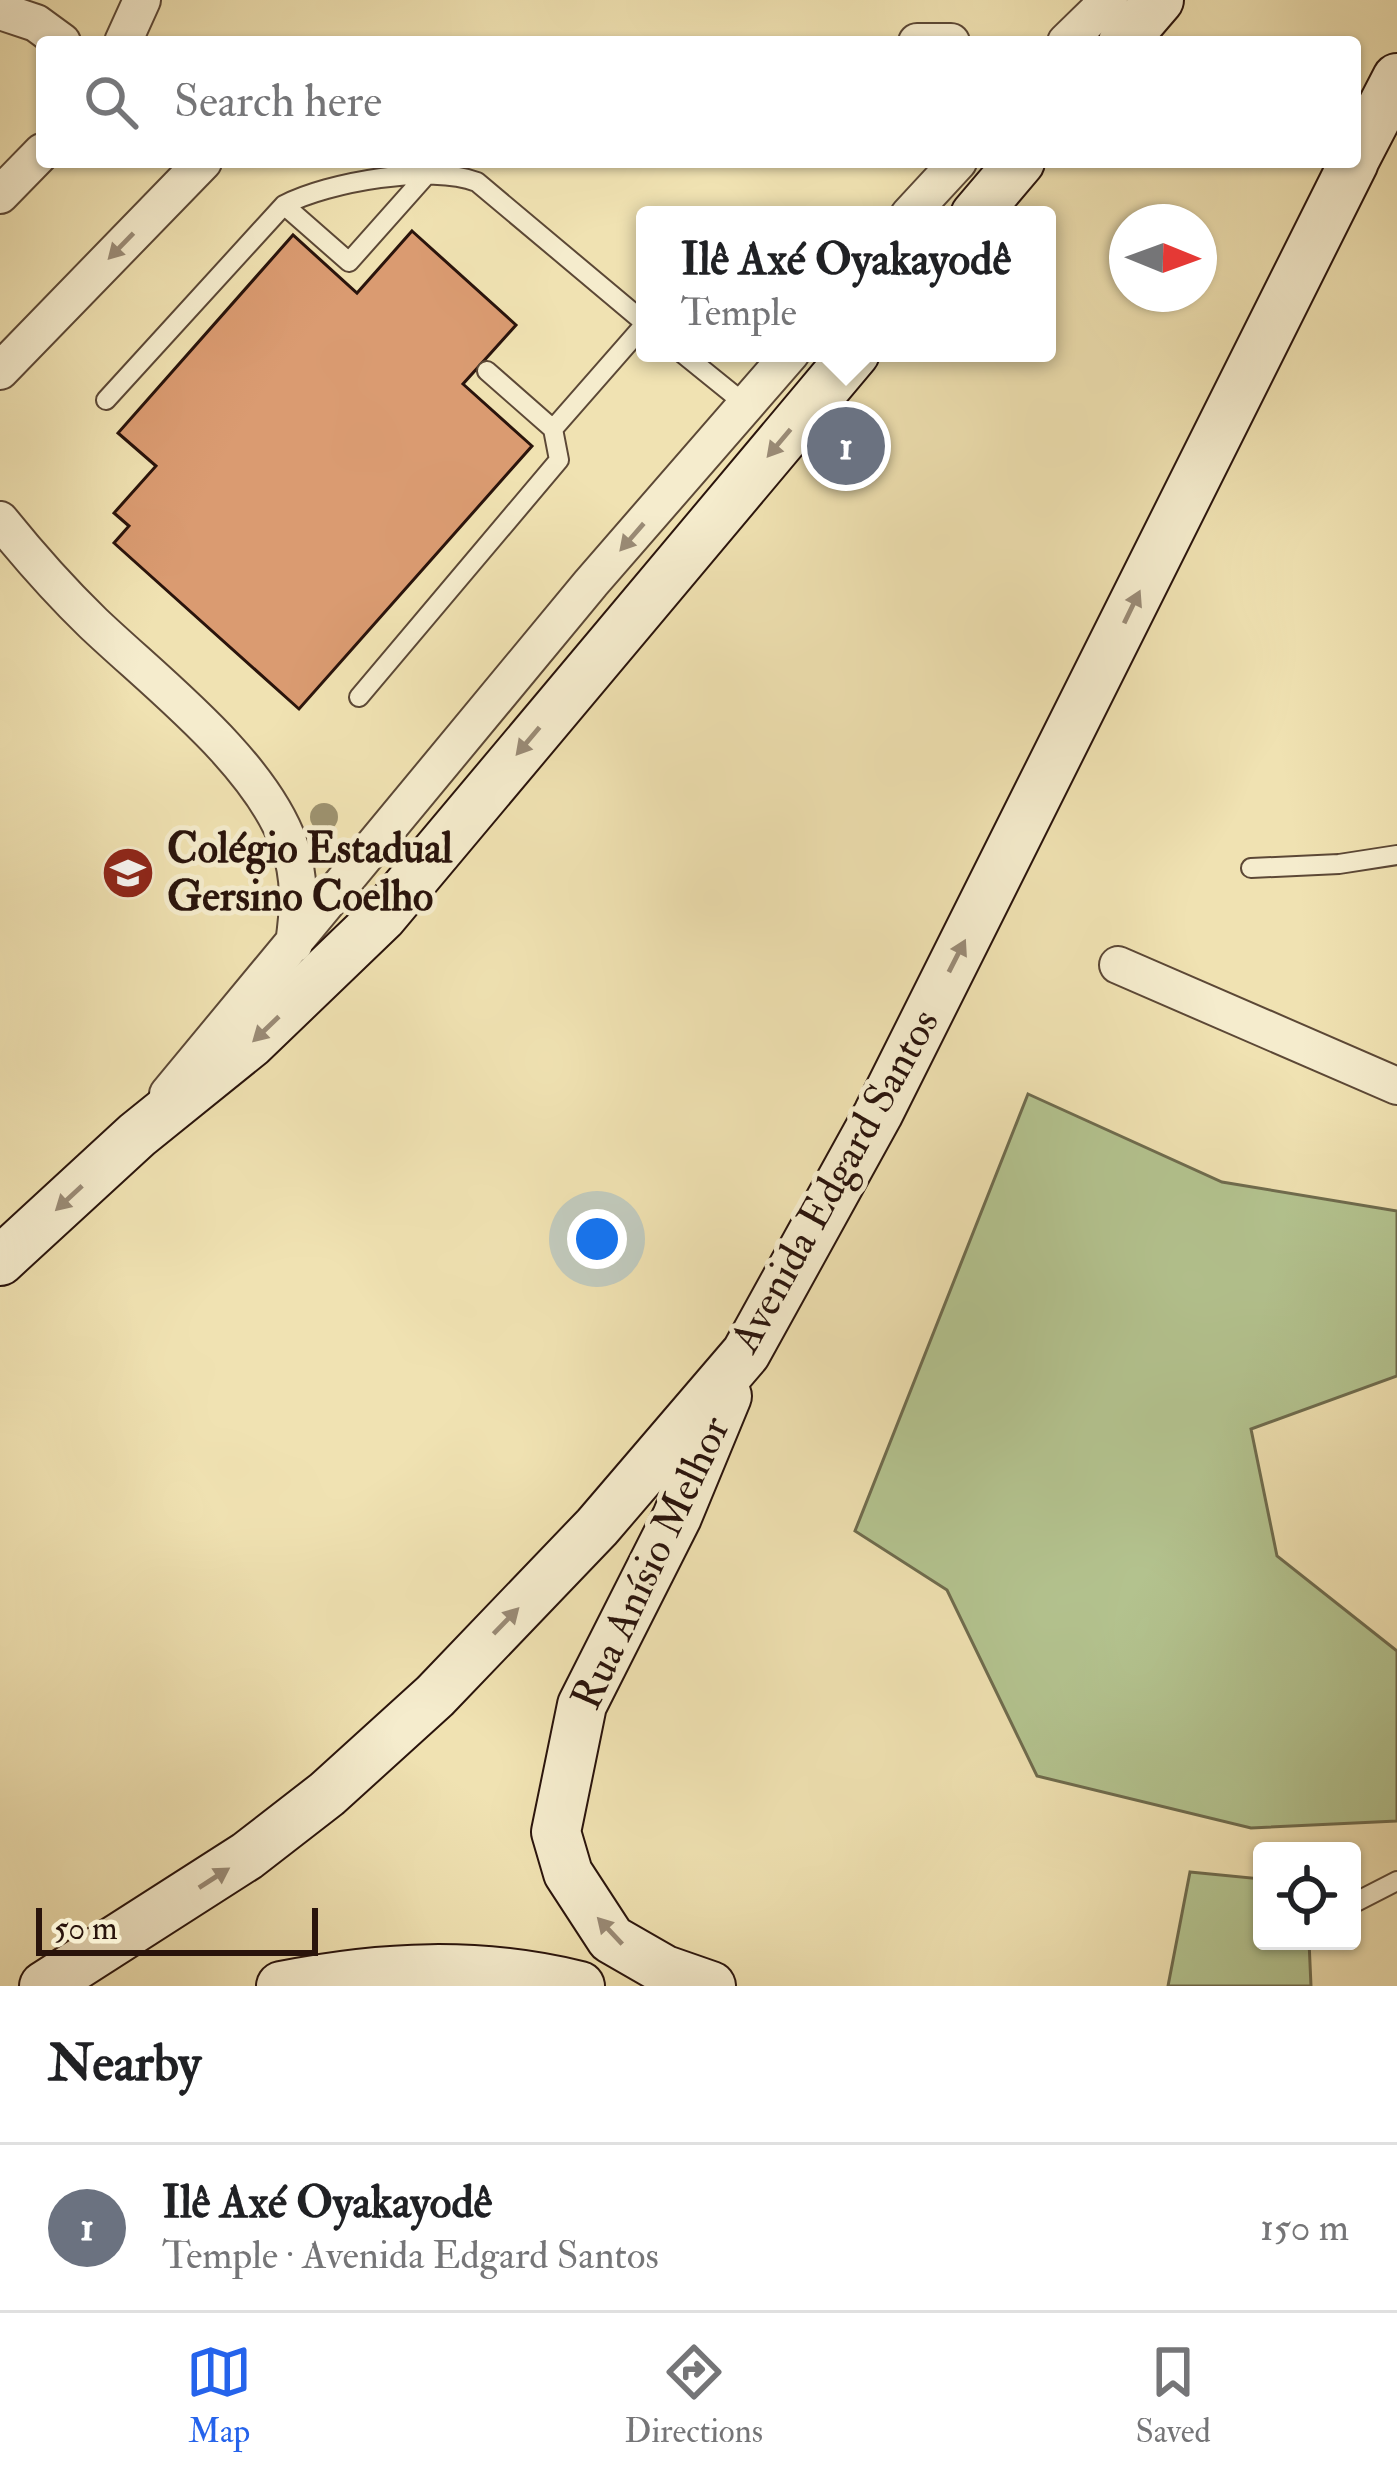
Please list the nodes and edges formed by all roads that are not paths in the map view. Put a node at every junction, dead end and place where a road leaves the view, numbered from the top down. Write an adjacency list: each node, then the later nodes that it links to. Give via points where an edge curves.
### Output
1 (142, 0): 6 (street)
2 (1109, 0): 7 (street)
3 (1159, 0): 8 (main road)
4 (0, 11): 5 (street)
5 (54, 36)
6 (126, 36)
7 (1072, 36)
8 (1128, 36)
9 (1397, 78): 10 (main road, Avenida Edgard Santos)
10 (1361, 147)
11 (36, 158): 17 (street)
12 (197, 168): 26 (street, one-way to 26)
13 (952, 168): 19 (street)
14 (1015, 168): 20 (main road)
15 (1350, 168): 40 (main road, Avenida Edgard Santos, one-way to 15, via 888,1093)
16 (429, 172): 18 (lane); 18 (lane, via 350,262); 21 (lane, via 477,182)
17 (0, 195)
18 (284, 205): 28 (lane)
19 (917, 206)
20 (983, 206)
21 (636, 315)
22 (636, 333): 30 (lane)
23 (693, 362): 29 (lane)
24 (783, 362): 29 (street)
25 (847, 362): 38 (main road, one-way to 38, via 382,916 251,1043)
26 (0, 371)
27 (487, 371): 30 (lane)
28 (106, 400)
29 (745, 404): 35 (street, one-way to 35)
30 (553, 429): 32 (lane, via 559,460)
31 (0, 520): 35 (street, via 255,787 287,838 297,872)
32 (359, 697)
33 (1397, 855): 34 (lane)
34 (1251, 868)
35 (294, 944): 38 (street)
36 (1118, 965): 37 (street)
37 (1397, 1086)
38 (137, 1135): 39 (main road, one-way to 39)
39 (0, 1262)
40 (746, 1353): 43 (main road, Avenida Edgard Santos, one-way to 40, via 248,1856 343,1780 597,1527); 46 (main road, Rua Anísio Melhor, one-way to 40, via 611,1939 568,1873 556,1832 582,1705 677,1516)
41 (1397, 1881): 42 (lane)
42 (1361, 1899)
43 (44, 1986)
44 (281, 1986): 45 (main road, via 455,1967)
45 (580, 1986)
46 (711, 1986)

